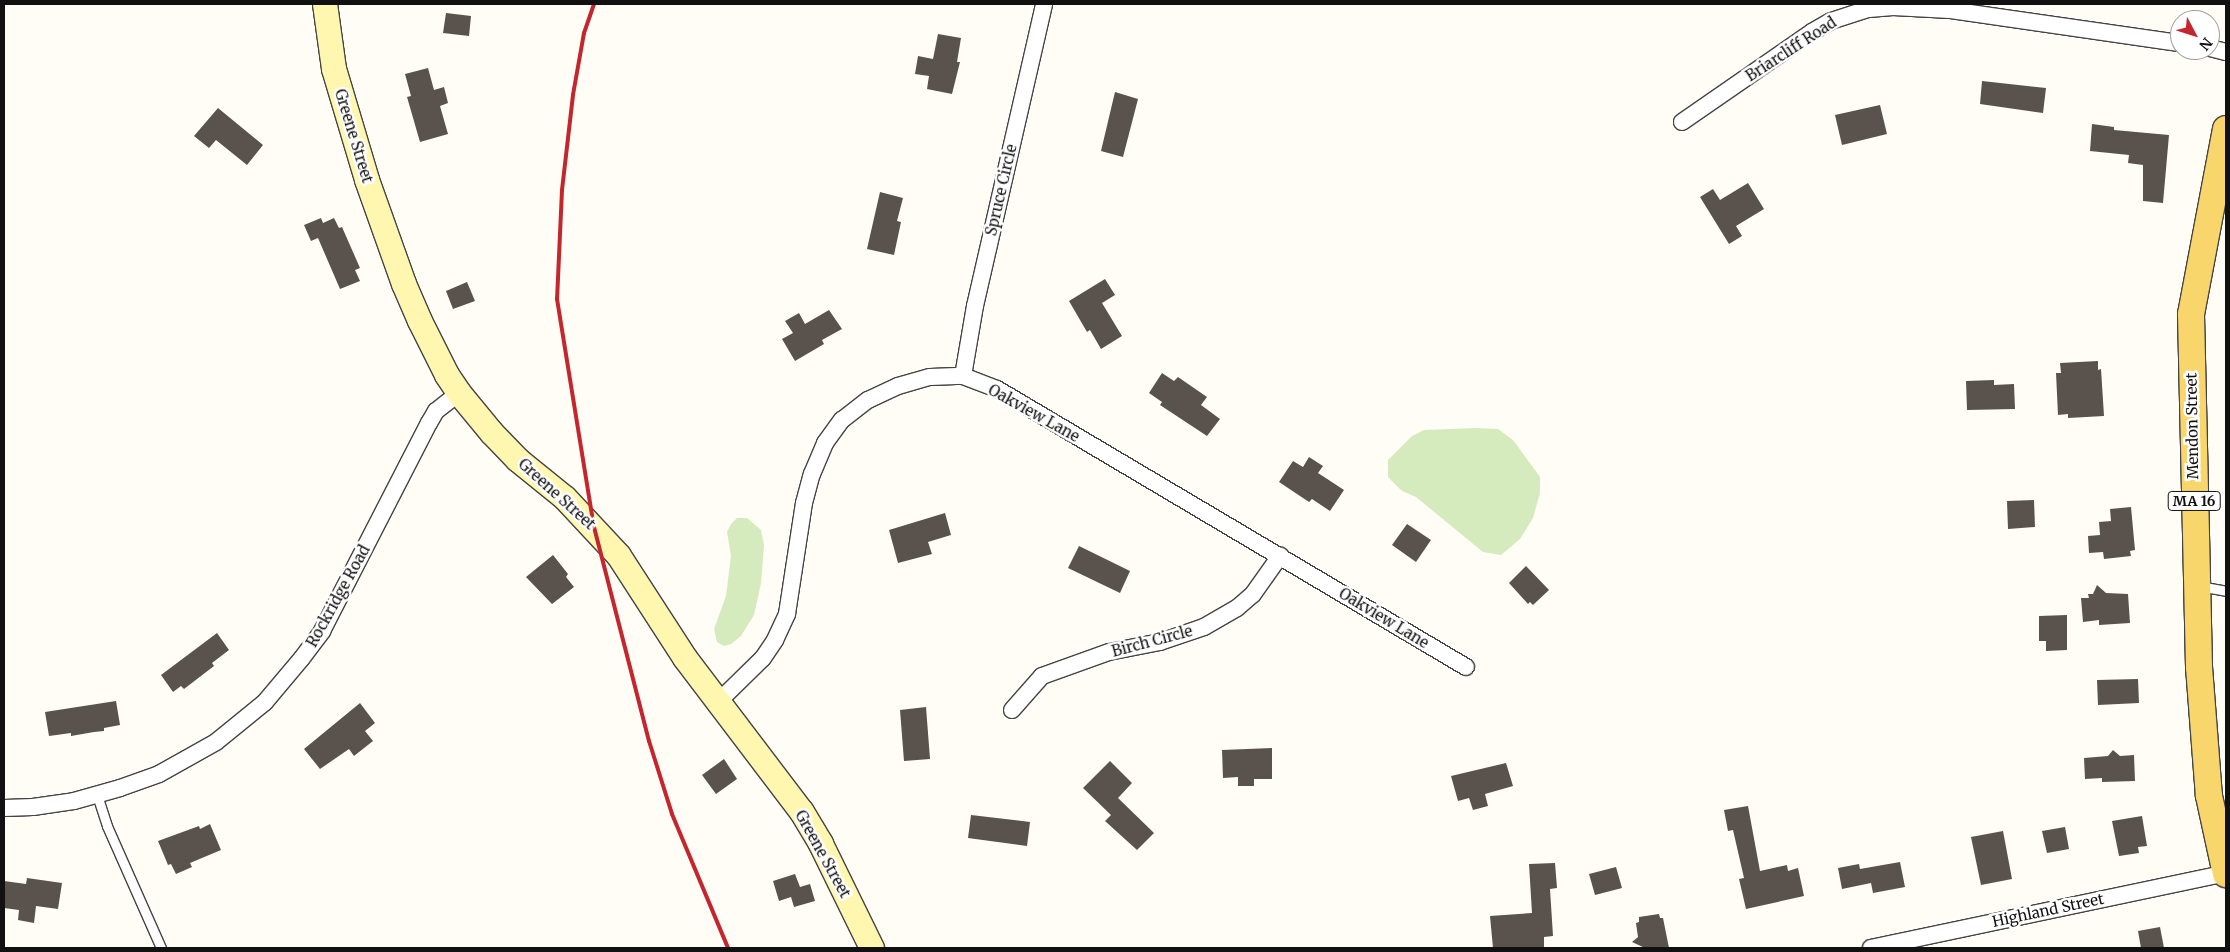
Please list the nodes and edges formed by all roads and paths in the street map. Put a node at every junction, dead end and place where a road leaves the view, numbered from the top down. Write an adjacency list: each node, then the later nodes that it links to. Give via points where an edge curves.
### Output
1 (325, 4): 7 (street, Greene Street, via 334,69 368,180 420,321)
2 (1044, 4): 6 (street, Spruce Circle, via 975,306)
3 (2170, 42): 4 (street, Briarcliff Road, via 1950,10 1893,6 1869,9 1830,21)
4 (1682, 122)
5 (2226, 129): 9 (main road, Mendon Street / MA 16, via 2191,314)
6 (963, 376): 8 (street, Oakview Lane, via 997,389); 12 (street, Oakview Lane, via 930,377 898,386 868,400 842,420 825,443 804,503 787,614 763,658)
7 (458, 393): 12 (street, Greene Street, via 518,460 565,498 609,543); 14 (street, Rockridge Road, via 428,422 322,631 265,702 223,737 187,760 159,774)
8 (1280, 556): 11 (street, Oakview Lane); 13 (street, Birch Circle, via 1252,594 1237,608 1204,627 1160,642 1108,652 1042,676)
9 (2197, 585): 10 (lane); 16 (main road, Mendon Street / MA 16, via 2204,752)
10 (2226, 590)
11 (1466, 667)
12 (717, 703): 18 (street, Greene Street, via 802,812)
13 (1012, 710)
14 (97, 794): 15 (street, Rockridge Road, via 33,808); 17 (lane, via 107,826)
15 (4, 808)
16 (2226, 873): 19 (street, Highland Street)
17 (160, 948)
18 (872, 948)
19 (1871, 948)

